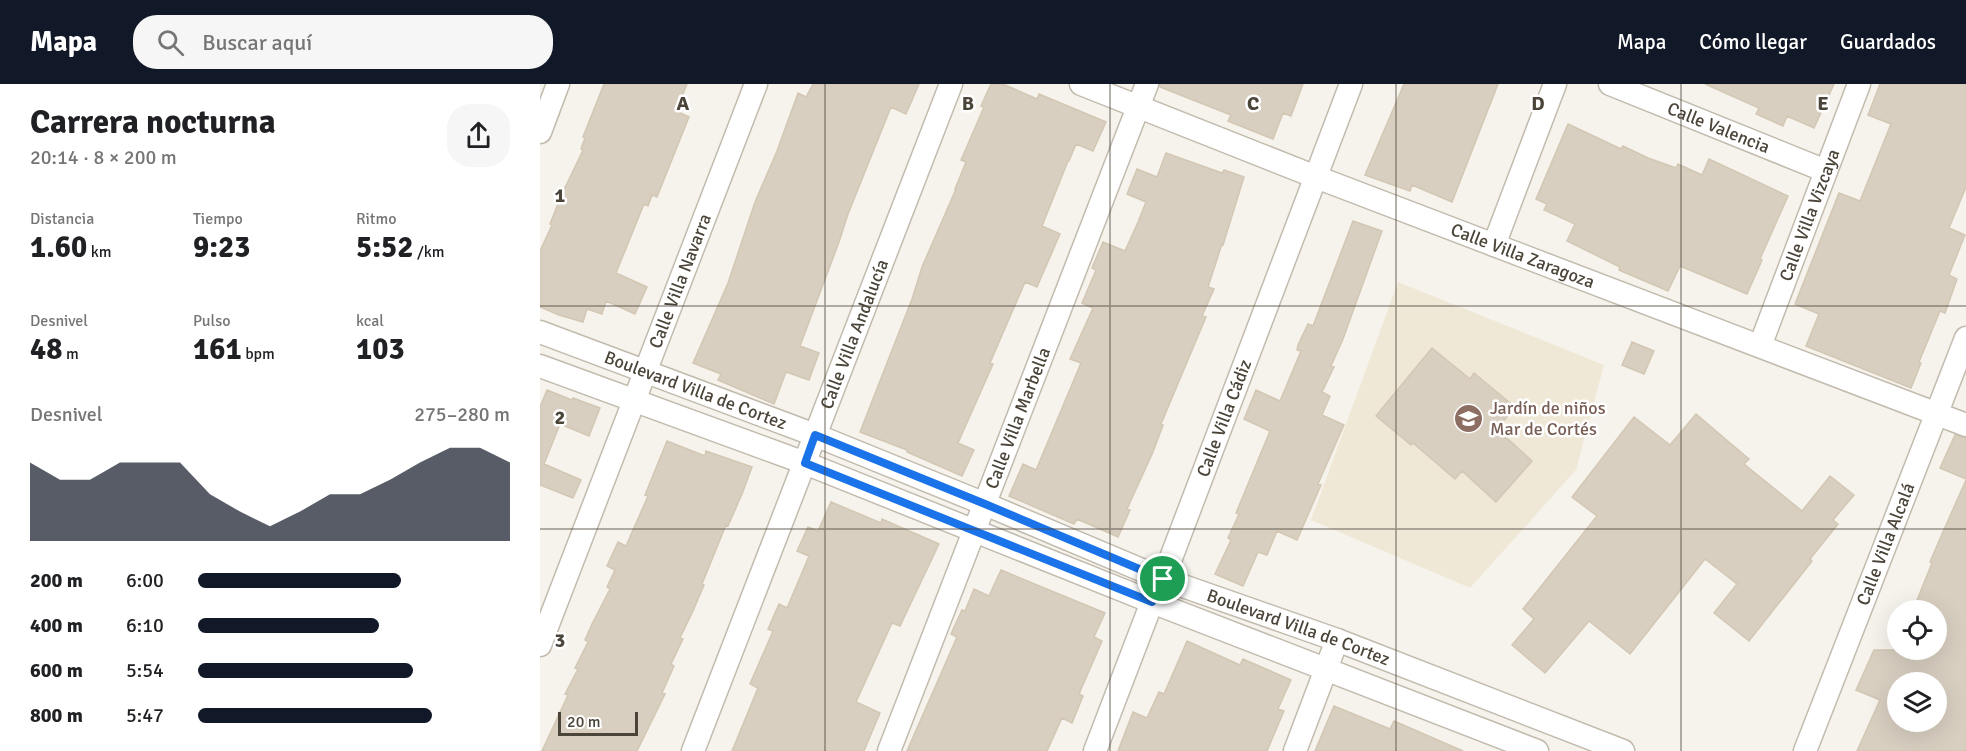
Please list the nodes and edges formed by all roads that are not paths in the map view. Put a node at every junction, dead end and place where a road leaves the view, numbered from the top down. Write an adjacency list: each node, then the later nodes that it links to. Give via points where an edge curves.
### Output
1 (558, 84): 11 (street)
2 (756, 84): 19 (street, Calle Villa Navarra)
3 (951, 84): 23 (street, Calle Villa Andalucía)
4 (1082, 84): 10 (street, Calle Villa Zaragoza)
5 (1147, 84): 10 (street, Calle Villa Marbella)
6 (1352, 84): 13 (street, Calle Villa Cádiz)
7 (1555, 84): 14 (street)
8 (1610, 84): 12 (street, Calle Valencia)
9 (1859, 84): 12 (street, Calle Villa Vizcaya)
10 (1138, 106): 13 (street, Calle Villa Zaragoza); 25 (street, Calle Villa Marbella)
11 (540, 132)
12 (1826, 171): 17 (street, Calle Villa Vizcaya)
13 (1316, 177): 14 (street, Calle Villa Zaragoza); 27 (street, Calle Villa Cádiz)
14 (1494, 245): 17 (street, Calle Villa Zaragoza)
15 (540, 332): 19 (street, Boulevard Villa de Cortez)
16 (1966, 338): 21 (street, Calle Villa Alcalá)
17 (1760, 346): 21 (street, Calle Villa Zaragoza)
18 (540, 366): 20 (street, Boulevard Villa de Cortez)
19 (646, 370): 20 (street, Calle Villa Navarra); 23 (street, Boulevard Villa de Cortez)
20 (634, 401): 24 (street, Boulevard Villa de Cortez); 30 (street, Calle Villa Navarra)
21 (1937, 414): 22 (street, Calle Villa Zaragoza); 38 (street, Calle Villa Alcalá)
22 (1966, 425)
23 (815, 435): 24 (street, Calle Villa Andalucía); 25 (street, Boulevard Villa de Cortez)
24 (805, 463): 26 (street, Boulevard Villa de Cortez); 33 (street, Calle Villa Andalucía)
25 (985, 504): 26 (street, Calle Villa Marbella); 27 (street, Boulevard Villa de Cortez)
26 (974, 532): 28 (street, Boulevard Villa de Cortez); 34 (street, Calle Villa Marbella)
27 (1163, 579): 28 (street, Calle Villa Cádiz); 29 (street, Boulevard Villa de Cortez)
28 (1152, 602): 31 (street, Boulevard Villa de Cortez); 35 (street, Calle Villa Cádiz)
29 (1337, 640): 31 (street); 32 (street, Boulevard Villa de Cortez)
30 (540, 645)
31 (1326, 671): 36 (street); 37 (street, Boulevard Villa de Cortez)
32 (1609, 748)
33 (693, 751)
34 (889, 751)
35 (1095, 751)
36 (1295, 751)
37 (1537, 751)
38 (1805, 751)

